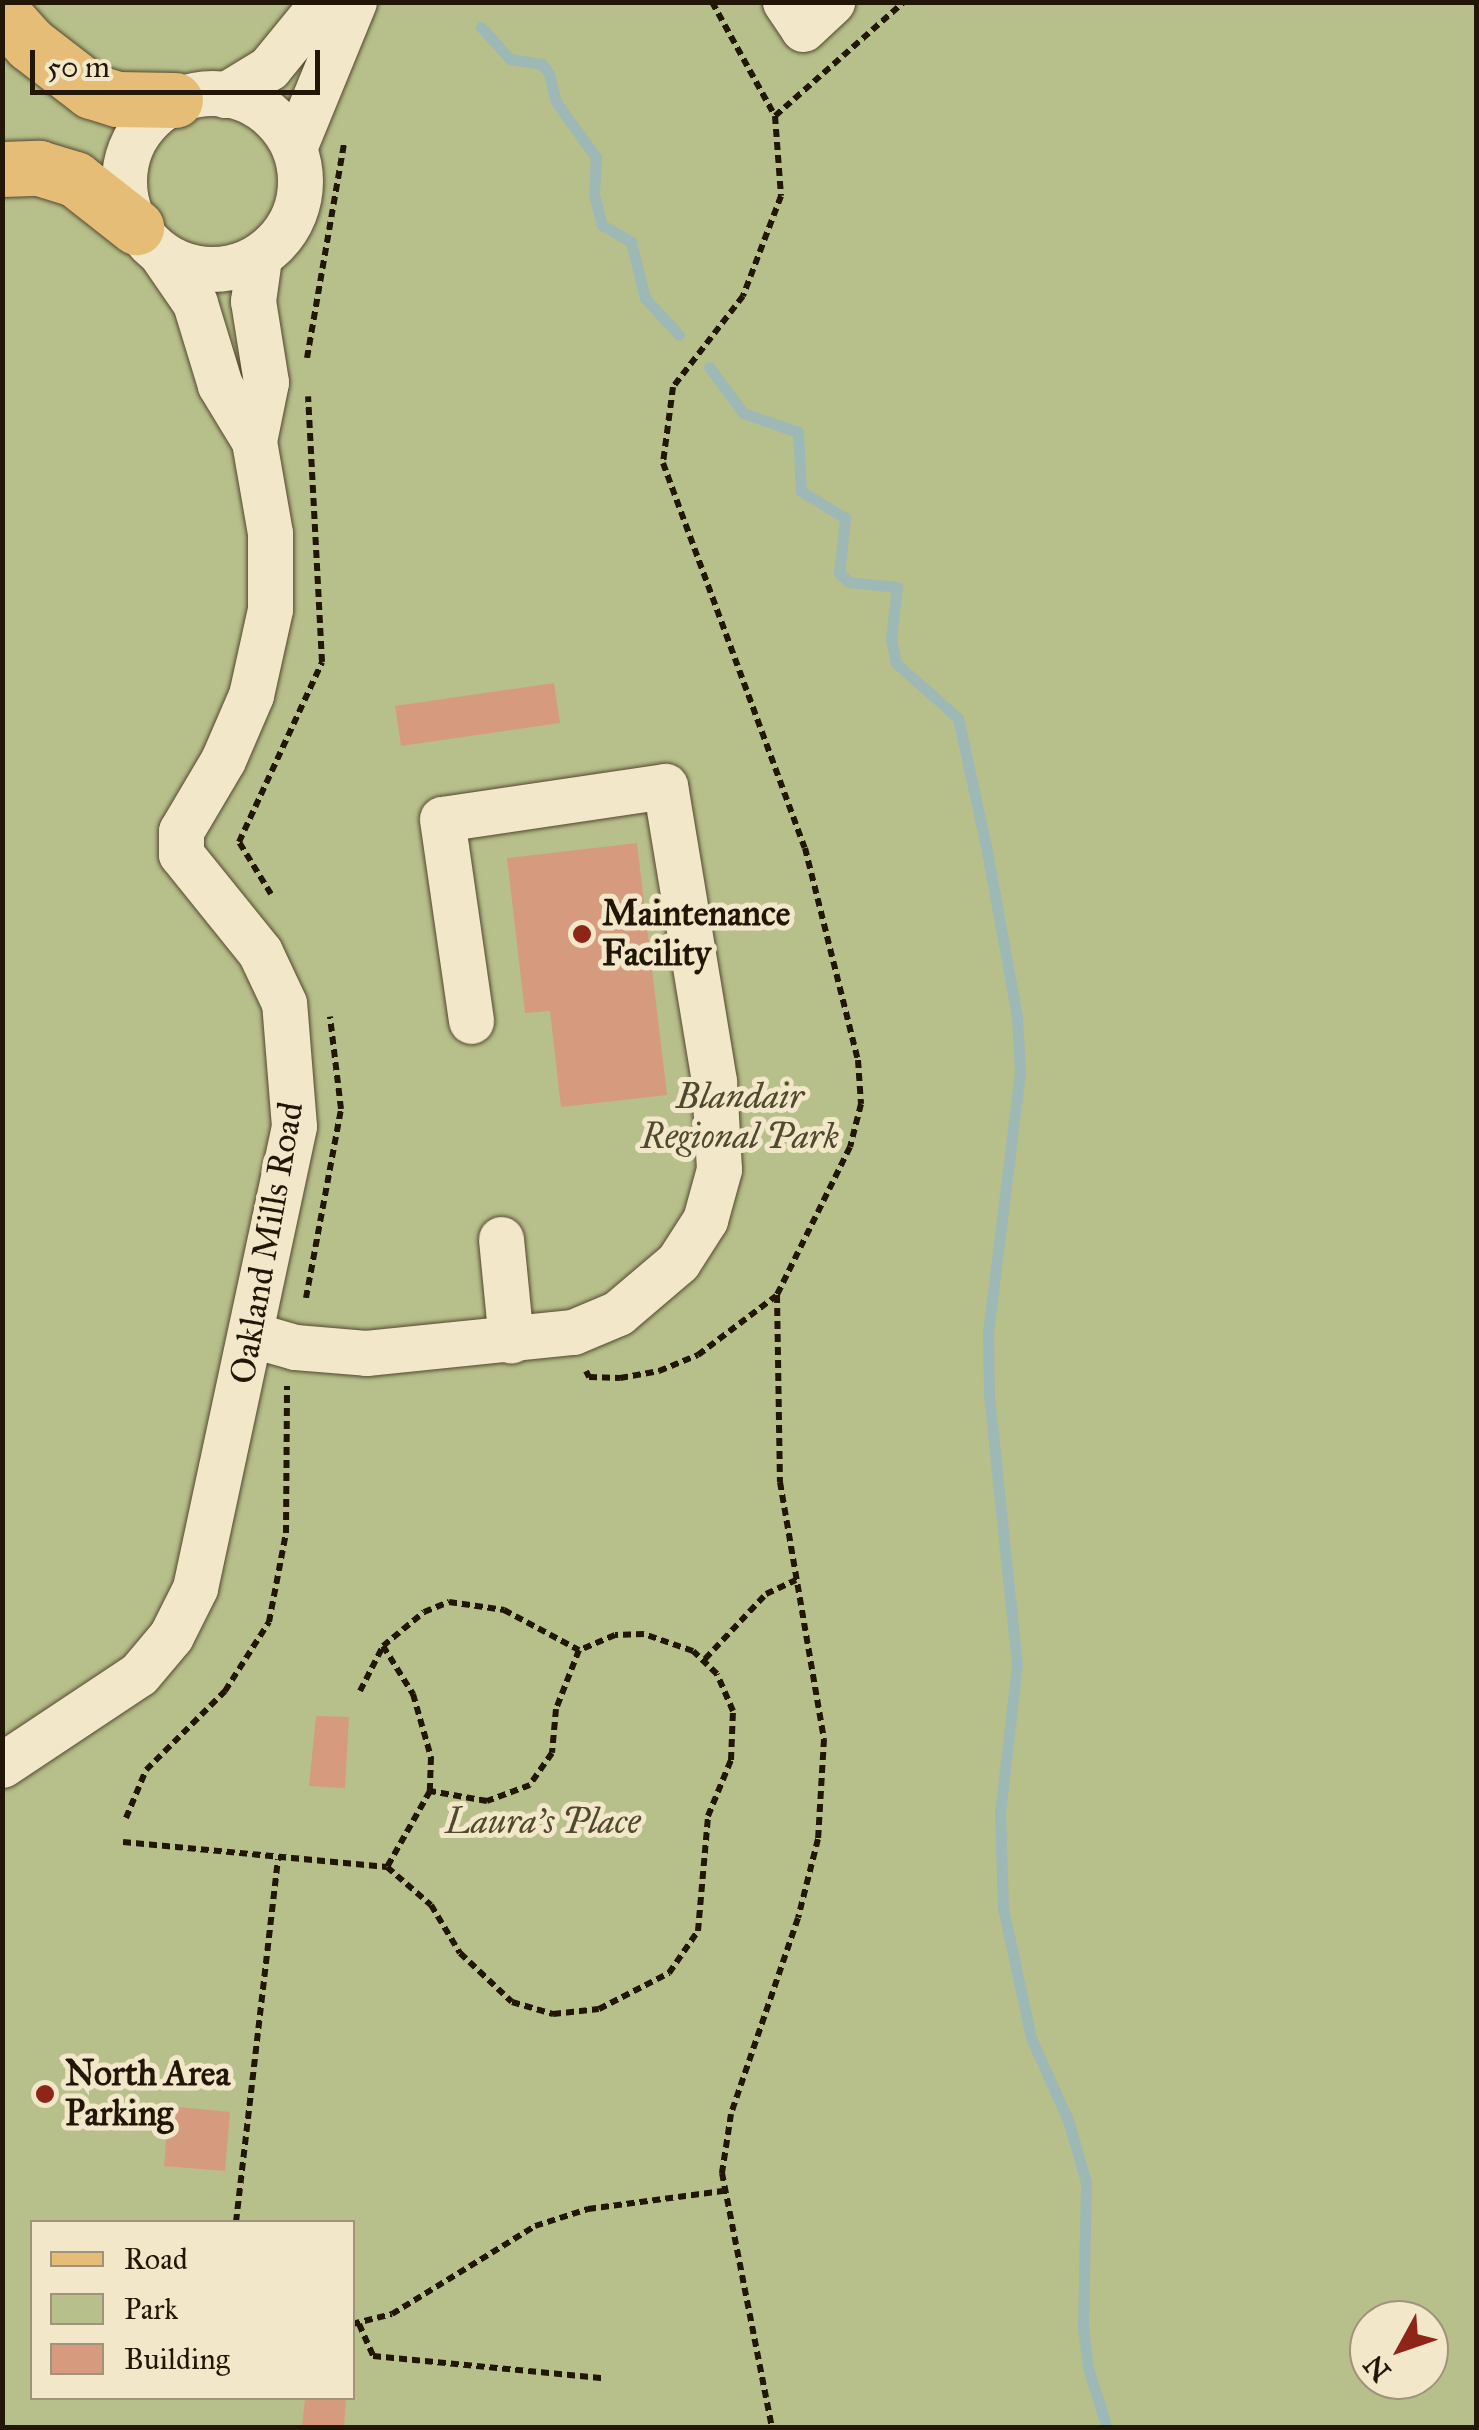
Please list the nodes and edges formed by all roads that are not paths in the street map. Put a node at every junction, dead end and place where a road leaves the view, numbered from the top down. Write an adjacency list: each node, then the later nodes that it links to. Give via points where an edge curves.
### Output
1 (323, 2): 6 (street, via 269,68)
2 (354, 2): 7 (street)
3 (785, 2): 4 (street, via 803,28)
4 (832, 2)
5 (2, 13): 6 (main road, via 91,91 116,99)
6 (200, 98): 7 (street, via 265,109); 9 (street, via 149,118 125,160 125,199)
7 (294, 148): 10 (street, via 301,187 294,217)
8 (2, 169): 9 (main road, via 39,168 75,180)
9 (149, 241): 10 (street, via 190,268 230,270); 11 (street, Oakland Mills Road, via 196,303 220,385)
10 (259, 258): 11 (street, Oakland Mills Road, via 253,301 266,382)
11 (254, 441): 14 (street, Oakland Mills Road, via 270,534 270,609 250,695 181,842 190,870 260,952 284,1002 293,1052 294,1126)
12 (472, 1021): 15 (street, via 442,819 665,786 714,1081 719,1169 704,1220 651,1290 573,1332)
13 (501, 1239): 15 (street)
14 (253, 1335): 15 (street, via 295,1347 366,1353); 16 (street, Oakland Mills Road, via 212,1535 171,1636 139,1674 96,1707)
15 (511, 1342)
16 (2, 1764)

